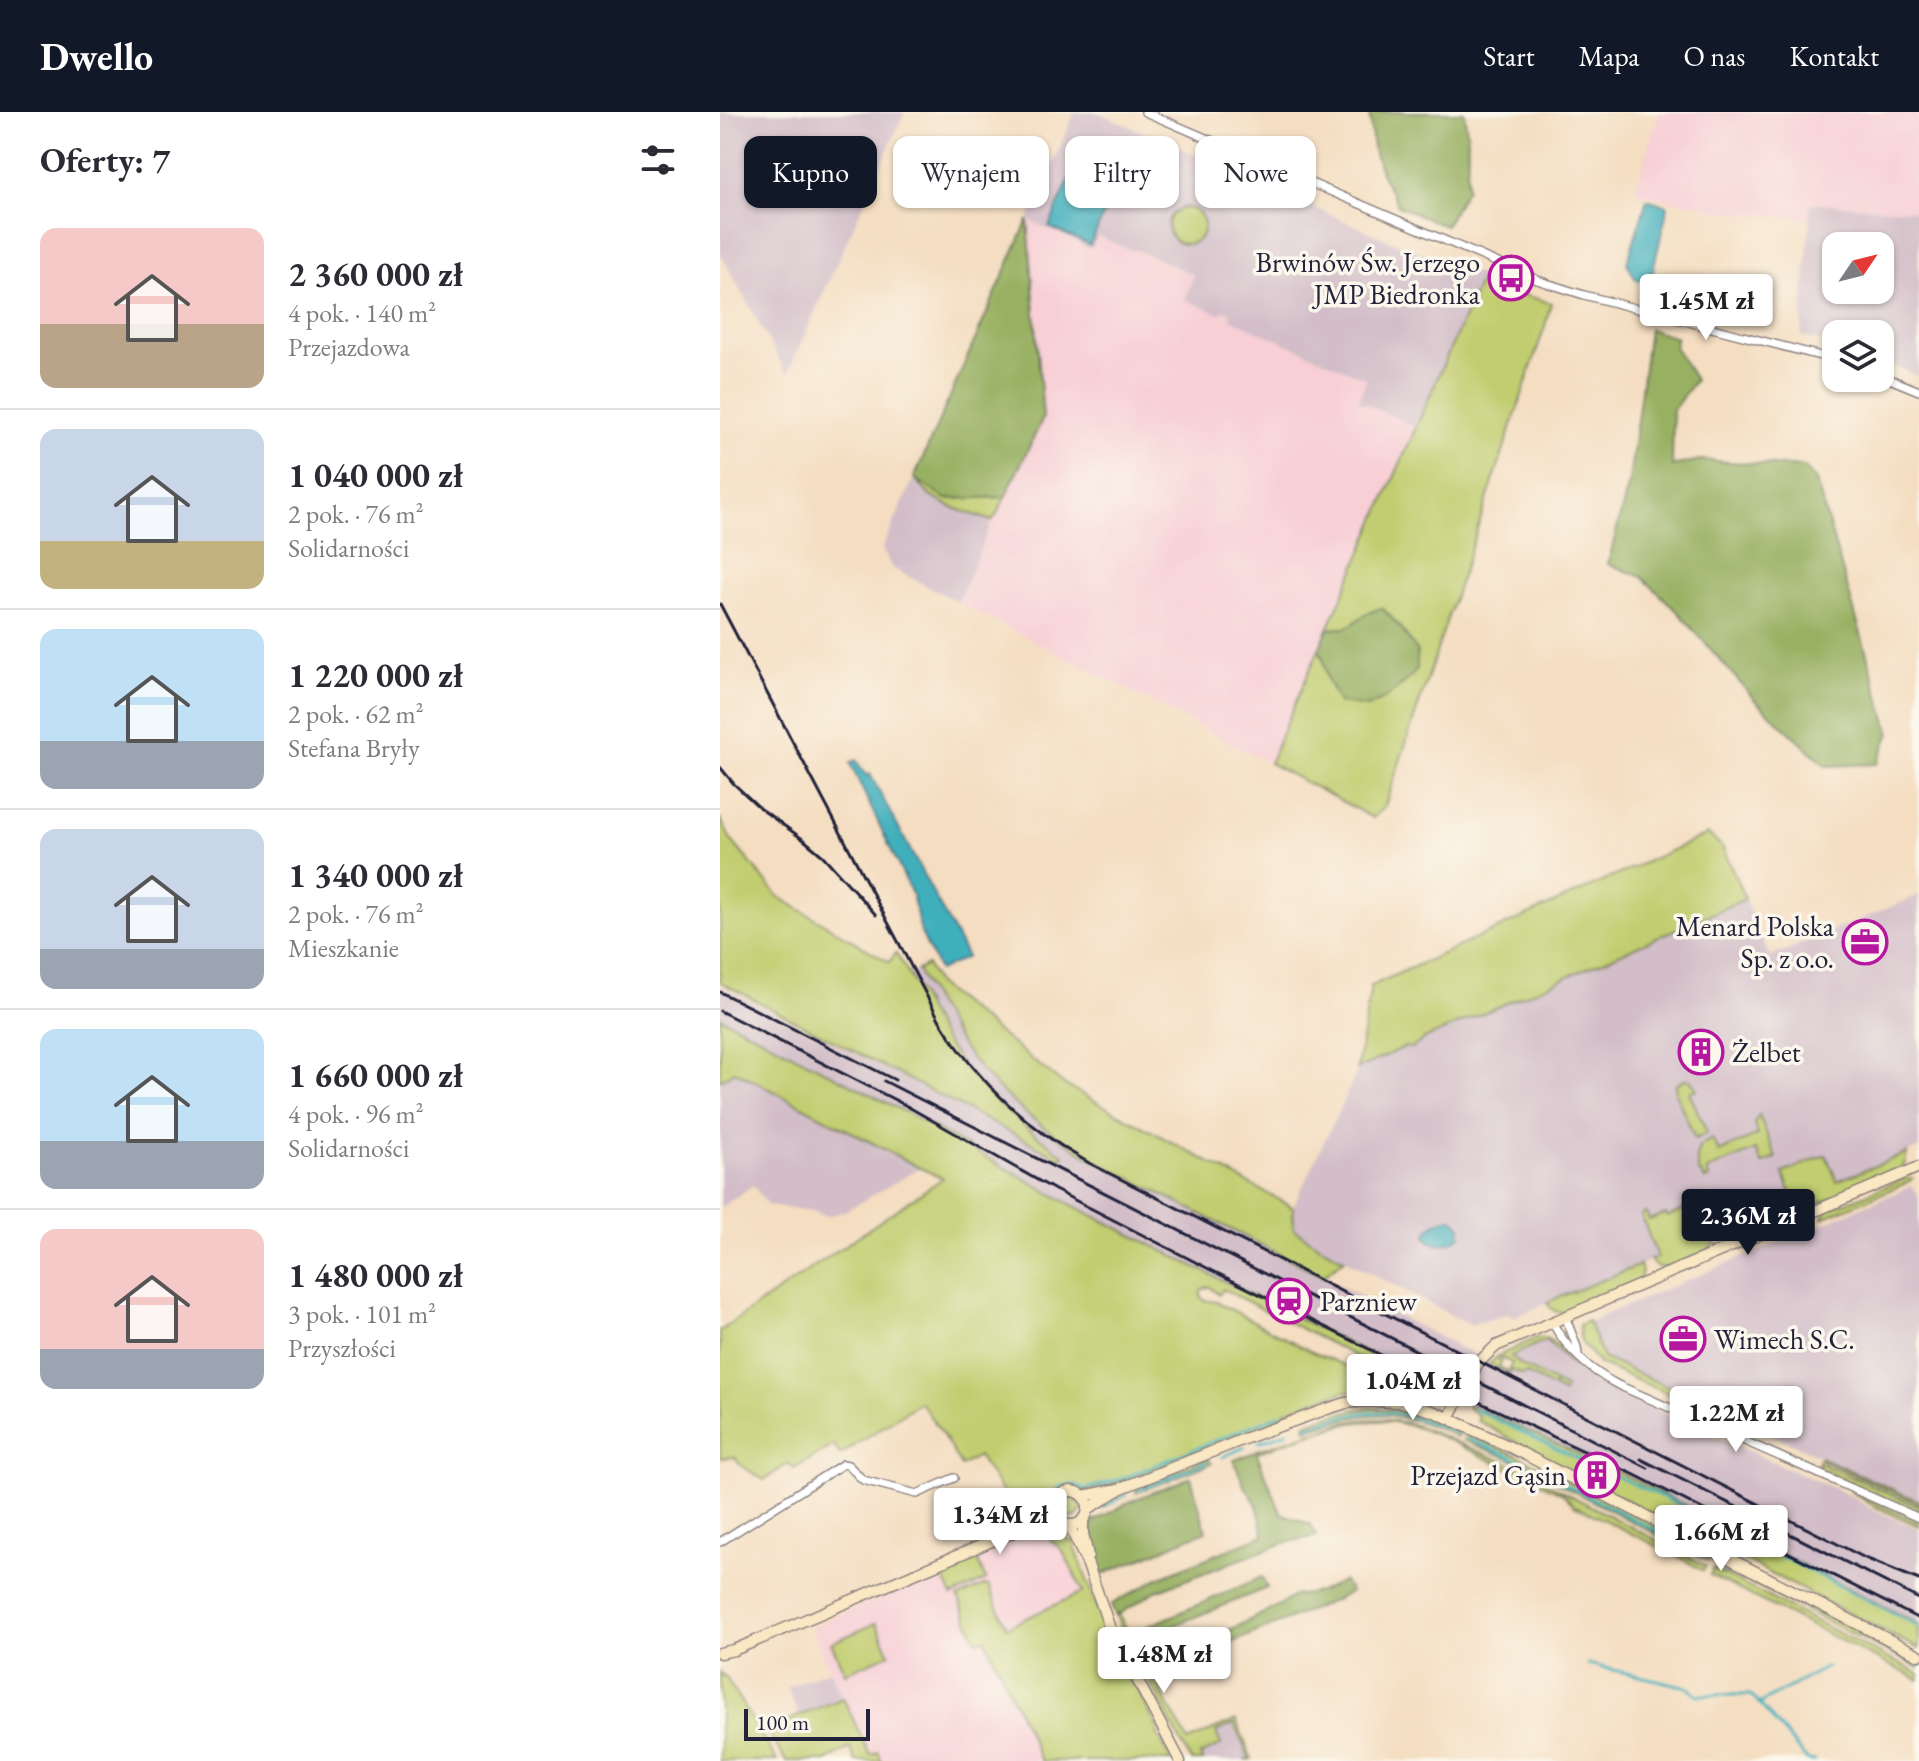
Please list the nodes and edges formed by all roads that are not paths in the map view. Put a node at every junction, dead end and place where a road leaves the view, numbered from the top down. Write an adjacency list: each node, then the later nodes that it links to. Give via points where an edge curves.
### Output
1 (1145, 112): 2 (street, via 1540,281)
2 (1822, 356)
3 (1894, 381): 4 (street)
4 (1919, 391)
5 (1918, 1169): 6 (street)
6 (1565, 1316): 7 (street); 8 (street)
7 (1552, 1322): 8 (street); 9 (street, via 1487,1352)
8 (1578, 1355): 15 (street, via 1618,1385)
9 (1449, 1418): 11 (street, via 1401,1402 1346,1403); 22 (street)
10 (954, 1478): 19 (street, via 917,1494 863,1480 843,1464)
11 (1119, 1489): 12 (street); 14 (street)
12 (1083, 1496): 13 (street, via 1065,1493); 14 (street)
13 (1055, 1507): 17 (street); 18 (street)
14 (1088, 1509): 16 (street)
15 (1919, 1518)
16 (1083, 1520): 17 (street); 20 (street)
17 (1064, 1522): 18 (street); 20 (street)
18 (1032, 1524): 21 (street)
19 (720, 1542)
20 (1088, 1565): 23 (street, via 1109,1626)
21 (720, 1653)
22 (1919, 1655)
23 (1180, 1761)

